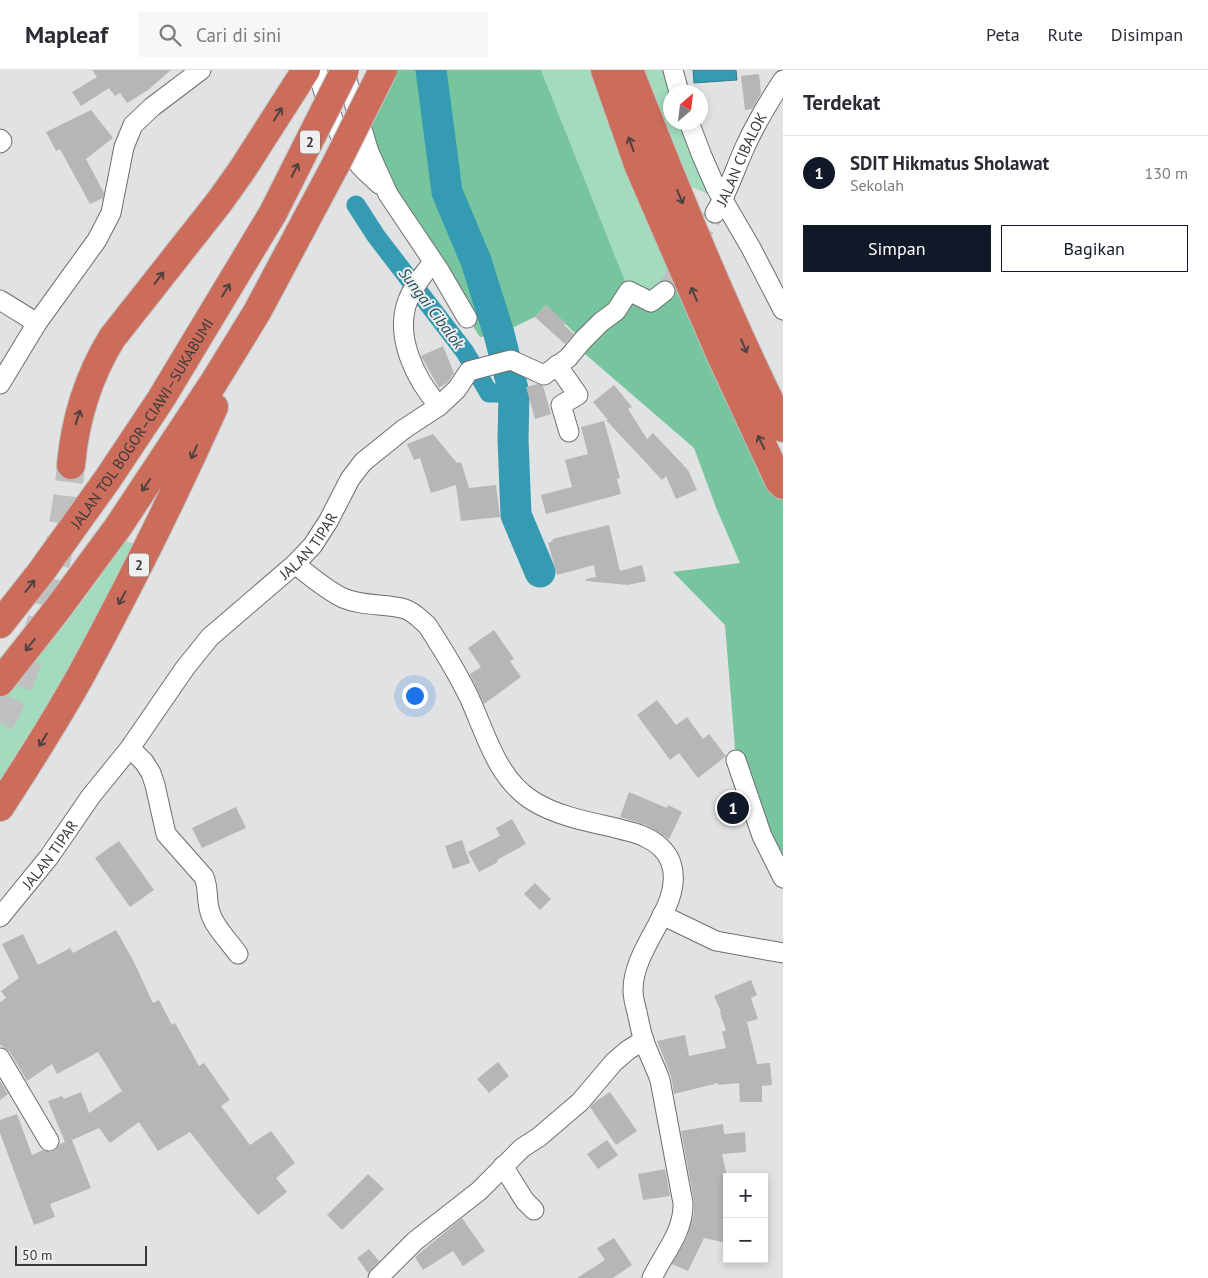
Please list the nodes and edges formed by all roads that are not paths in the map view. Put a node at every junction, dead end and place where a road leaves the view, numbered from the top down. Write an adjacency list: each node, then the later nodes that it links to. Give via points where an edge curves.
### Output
1 (201, 70): 21 (street, via 152,106 133,125 124,147 108,220)
2 (306, 70): 27 (highway, one-way to 2, via 76,425 94,372 112,338 220,201)
3 (317, 70): 12 (street, via 343,141 357,163)
4 (345, 70): 12 (street, via 369,152); 30 (highway, JALAN TOL BOGOR–CIAWI–SUKABUMI / 2, one-way to 4, bridge, via 118,464 160,398 273,213)
5 (384, 70): 19 (highway, 2, bridge)
6 (605, 70): 28 (highway, one-way to 6, via 721,356 647,185)
7 (629, 70): 25 (highway, one-way to 25, via 672,179)
8 (674, 70): 10 (street)
9 (783, 80): 13 (street, JALAN CIBALOK, via 758,120)
10 (677, 85)
11 (692, 130): 13 (street)
12 (388, 194): 14 (street)
13 (719, 207): 15 (street)
14 (428, 269): 20 (street); 24 (street, via 411,293 405,313 405,342 411,361)
15 (777, 284): 18 (street)
16 (665, 291): 22 (street, JALAN TIPAR, via 651,302 629,291 616,311)
17 (0, 300): 21 (street)
18 (783, 310)
19 (257, 312): 31 (highway, 2, one-way to 31, via 118,527); 34 (highway, 2, one-way to 34, via 146,552 80,676)
20 (467, 318)
21 (37, 323): 23 (street)
22 (557, 365): 24 (street, JALAN TIPAR, via 544,375 511,360 468,371 457,389); 26 (street, via 578,395 561,405)
23 (0, 384)
24 (439, 406): 29 (street, JALAN TIPAR, via 363,462 350,478 319,537)
25 (783, 428)
26 (568, 432)
27 (71, 465)
28 (783, 485)
29 (295, 564): 32 (street, JALAN TIPAR, via 210,637); 36 (street, via 344,599 404,609 427,625 468,696 503,772 524,795 551,809 644,836 658,845 670,861 674,878 670,901)
30 (0, 624)
31 (0, 682)
32 (130, 748): 37 (street, JALAN TIPAR); 39 (street, via 151,773 166,834 204,877 208,885 210,912)
33 (736, 760): 35 (street, via 762,836)
34 (0, 808)
35 (783, 878)
36 (662, 915): 38 (street, via 716,942); 40 (street, via 634,977 632,991)
37 (0, 917)
38 (783, 953)
39 (238, 954)
40 (644, 1040): 43 (street, via 614,1062 580,1102); 46 (street, via 660,1080 683,1203 678,1230)
41 (0, 1058): 42 (street)
42 (49, 1141)
43 (503, 1166): 44 (street); 45 (street, via 479,1191 415,1241)
44 (534, 1210)
45 (378, 1278)
46 (652, 1278)

